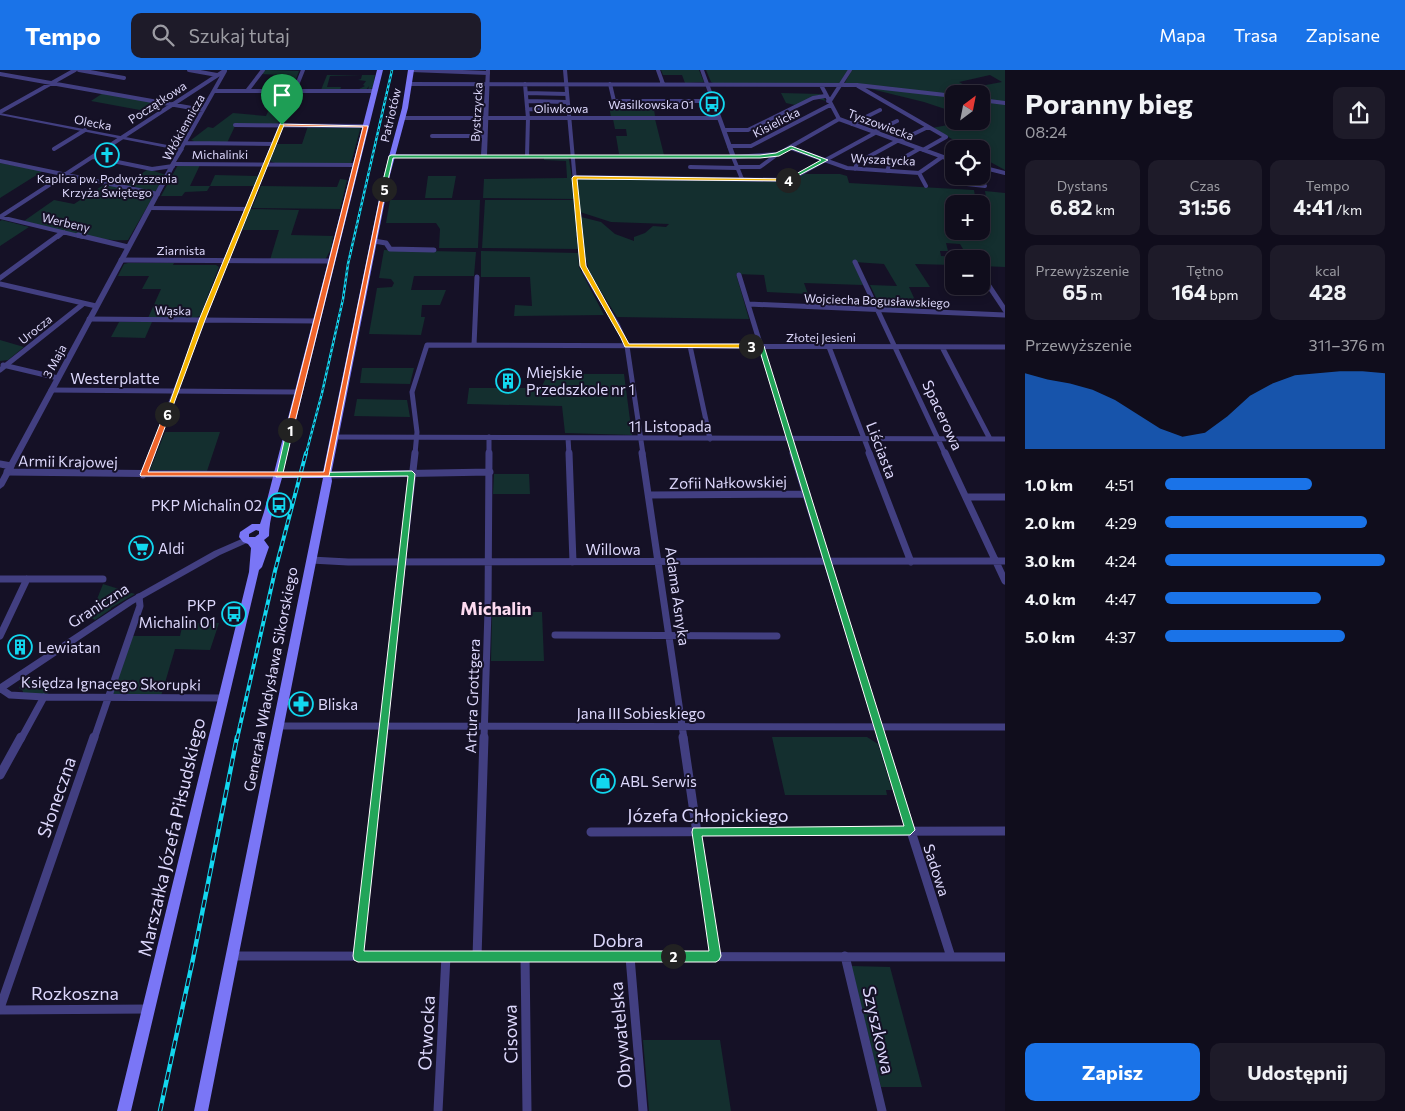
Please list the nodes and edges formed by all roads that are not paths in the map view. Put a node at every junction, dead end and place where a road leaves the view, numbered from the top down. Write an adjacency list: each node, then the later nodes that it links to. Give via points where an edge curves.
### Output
1 (76, 70): 18 (street)
2 (79, 70): 17 (street)
3 (189, 70): 16 (street)
4 (225, 70): 16 (street, Początkowa); 29 (street, Włókiennicza)
5 (263, 70): 30 (street)
6 (303, 70): 31 (street)
7 (380, 70): 32 (main road, Patriotów)
8 (411, 70): 9 (street); 19 (main road, Patriotów)
9 (454, 70): 14 (street)
10 (565, 70): 22 (street, Adama Asnyka)
11 (658, 70): 24 (street)
12 (702, 70): 25 (street)
13 (850, 70): 27 (street)
14 (488, 72): 20 (street, Bystrzycka)
15 (0, 74): 18 (street)
16 (217, 75): 42 (street, Początkowa)
17 (124, 78)
18 (52, 83): 42 (street); 47 (street)
19 (408, 84): 20 (street); 48 (main road, Patriotów)
20 (488, 84): 21 (street); 49 (street, Bystrzycka)
21 (525, 84): 22 (street); 33 (street)
22 (566, 84): 23 (street); 34 (street, Adama Asnyka)
23 (610, 84): 24 (street); 37 (street, via 612,99 617,101)
24 (663, 84): 25 (street)
25 (707, 84): 26 (street); 37 (street)
26 (821, 85): 27 (street); 38 (street, Tyszowiecka)
27 (841, 85): 28 (street); 38 (street)
28 (858, 85): 35 (street); 59 (street)
29 (214, 91): 30 (street); 44 (street, Włókiennicza)
30 (247, 91): 31 (street)
31 (295, 91): 32 (street); 57 (street)
32 (375, 91): 58 (main road, Patriotów)
33 (527, 93): 34 (street); 36 (street)
34 (567, 94): 40 (street, Adama Asnyka)
35 (945, 95)
36 (527, 101): 40 (street); 43 (street)
37 (714, 101): 52 (street)
38 (828, 101): 53 (street, Tyszowiecka); 61 (street, via 813,98 748,130); 69 (street, Kisielicka, via 751,146)
39 (990, 101): 41 (street)
40 (567, 102): 45 (street, Adama Asnyka)
41 (1005, 103)
42 (171, 105): 44 (street); 65 (street, Początkowa)
43 (527, 109): 45 (street); 50 (street)
44 (203, 110): 67 (street, Włókiennicza)
45 (568, 110): 51 (street, Adama Asnyka)
46 (880, 110): 55 (street)
47 (0, 113): 60 (street, Olecka)
48 (402, 118): 49 (street, Oliwkowa); 75 (main road, Patriotów)
49 (486, 118): 50 (street, Oliwkowa); 64 (street, Bystrzycka)
50 (528, 118): 51 (street, Oliwkowa); 77 (street)
51 (569, 118): 52 (street, Oliwkowa); 78 (street, Adama Asnyka)
52 (719, 118): 61 (street)
53 (839, 119): 55 (street, Tyszowiecka); 70 (street)
54 (897, 121): 62 (street)
55 (852, 124): 62 (street, Tyszowiecka)
56 (234, 125): 57 (street)
57 (282, 125): 58 (street); 68 (street)
58 (365, 126): 86 (main road, Patriotów)
59 (928, 126): 66 (street); 73 (street, via 946,137)
60 (85, 130): 65 (street, Olecka); 71 (street)
61 (724, 130): 69 (street)
62 (875, 132): 66 (street, Tyszowiecka); 82 (street)
63 (432, 136): 64 (street)
64 (485, 136): 76 (street, Bystrzycka)
65 (121, 137): 72 (street, Olecka); 79 (street, Początkowa)
66 (898, 141): 73 (street, Tyszowiecka); 90 (street, via 858,163)
67 (185, 143): 68 (street); 72 (street, Włókiennicza)
68 (274, 144): 84 (street)
69 (729, 146): 80 (street)
70 (791, 148): 74 (street); 82 (street, Wyszatycka)
71 (54, 149)
72 (181, 149): 85 (street, Włókiennicza)
73 (921, 149): 81 (street, Tyszowiecka); 92 (street, via 889,166)
74 (778, 154): 80 (street); 88 (street, via 760,167)
75 (391, 156): 76 (street); 107 (main road, Patriotów)
76 (484, 156): 77 (street)
77 (527, 156): 78 (street)
78 (571, 156): 80 (street); 97 (street, Adama Asnyka)
79 (93, 157): 89 (street); 96 (street, Początkowa)
80 (733, 157): 88 (street)
81 (944, 158): 93 (street, Wyszatycka)
82 (825, 160): 90 (street, Wyszatycka); 98 (street, via 789,180)
83 (0, 161): 96 (street)
84 (266, 164): 85 (street, Michalinki); 86 (street, Michalinki); 104 (street)
85 (174, 165): 89 (street); 94 (street, Włókiennicza)
86 (356, 165): 113 (main road, Patriotów)
87 (690, 167): 88 (street)
88 (737, 168): 98 (street)
89 (152, 169): 94 (street)
90 (855, 169): 92 (street, Wyszatycka)
91 (990, 170): 95 (street)
92 (888, 171): 93 (street, Wyszatycka)
93 (919, 173): 100 (street)
94 (168, 174): 102 (street, Włókiennicza)
95 (1005, 174)
96 (64, 175): 102 (street); 105 (street, Początkowa)
97 (574, 178): 98 (street); 130 (street, Adama Asnyka, via 583,266)
98 (742, 179)
99 (981, 185): 101 (street)
100 (926, 186)
101 (985, 186)
102 (158, 194): 103 (street, Włókiennicza)
103 (150, 208): 104 (street); 108 (street, Włókiennicza)
104 (248, 209): 112 (street)
105 (0, 217): 106 (street, Werbeny)
106 (64, 232): 108 (street, Werbeny); 117 (street)
107 (374, 241): 109 (street, via 386,243 390,249); 110 (main road, Patriotów)
108 (128, 247): 111 (street, 3 Maja)
109 (434, 250)
110 (371, 254): 143 (main road, Generała Władysława Sikorskiego)
111 (121, 260): 112 (street, Ziarnista); 122 (street, 3 Maja)
112 (227, 260): 113 (street, Ziarnista); 127 (street)
113 (331, 261): 128 (main road)
114 (855, 262): 123 (street, Spacerowa)
115 (738, 276): 121 (street, Sadowa)
116 (477, 277): 129 (street)
117 (0, 278)
118 (0, 284): 120 (street)
119 (990, 288): 124 (street)
120 (83, 304): 122 (street); 137 (street, Urocza)
121 (749, 304): 123 (street, Wojciecha Bogusławskiego); 132 (street, Sadowa)
122 (96, 306): 126 (street, 3 Maja)
123 (877, 310): 125 (street, Wojciecha Bogusławskiego); 134 (street, Spacerowa)
124 (1005, 310)
125 (1005, 315)
126 (89, 319): 127 (street, Wąska); 139 (street, 3 Maja)
127 (202, 320): 128 (street, Wąska); 141 (street)
128 (317, 321): 142 (main road)
129 (474, 346): 130 (street, Złotej Jesieni); 144 (street, Złotej Jesieni, via 426,345 412,392)
130 (627, 346): 131 (street, Złotej Jesieni); 147 (street, Adama Asnyka)
131 (690, 346): 132 (street, Złotej Jesieni); 148 (street)
132 (761, 346): 133 (street, Złotej Jesieni); 149 (street, Sadowa)
133 (829, 347): 134 (street, Złotej Jesieni); 150 (street, Liściasta)
134 (896, 347): 135 (street, Złotej Jesieni); 151 (street, Spacerowa)
135 (942, 347): 136 (street, Złotej Jesieni); 152 (street)
136 (1005, 347)
137 (3, 365): 138 (street, Urocza); 139 (street, Westerplatte)
138 (0, 370)
139 (58, 378): 140 (street, 3 Maja)
140 (51, 390): 141 (street, Westerplatte); 155 (street, 3 Maja)
141 (175, 391): 142 (street, Westerplatte); 158 (street)
142 (299, 392): 159 (main road)
143 (335, 437): 144 (street, 11 Listopada); 160 (main road, Generała Władysława Sikorskiego)
144 (416, 437): 145 (street, 11 Listopada); 157 (street)
145 (489, 437): 146 (street, 11 Listopada); 156 (street, Artura Grottgera)
146 (568, 438): 147 (street, 11 Listopada); 173 (street)
147 (641, 439): 148 (street, 11 Listopada); 163 (street, Adama Asnyka)
148 (710, 439): 149 (street, 11 Listopada)
149 (790, 439): 150 (street, 11 Listopada); 162 (street, Sadowa)
150 (865, 439): 151 (street, 11 Listopada); 176 (street, Liściasta)
151 (939, 439): 152 (street, 11 Listopada); 164 (street, Spacerowa)
152 (990, 439): 153 (street, 11 Listopada)
153 (1005, 439)
154 (0, 464): 155 (street, Armii Krajowej)
155 (9, 469): 158 (street, Armii Krajowej); 161 (street, 3 Maja)
156 (490, 472): 157 (street); 172 (street, Artura Grottgera)
157 (412, 474): 160 (street); 171 (street)
158 (143, 475): 159 (street, Armii Krajowej)
159 (278, 475): 160 (main road); 166 (main road, via 269,507)
160 (327, 475): 168 (main road, Generała Władysława Sikorskiego)
161 (0, 486)
162 (806, 494): 163 (street, Zofii Nałkowskiej); 175 (street, Sadowa)
163 (650, 495): 174 (street, Adama Asnyka)
164 (966, 497): 165 (street); 169 (street, Spacerowa)
165 (1005, 497)
166 (259, 527): 167 (main road, via 247,529); 167 (main road, via 265,534)
167 (250, 539): 181 (street, Graniczna, via 217,553); 189 (main road, Marszałka Józefa Piłsudskiego, via 264,547 260,564 254,572)
168 (311, 560): 171 (street, Willowa); 190 (main road, Generała Władysława Sikorskiego)
169 (996, 561): 170 (street, Willowa); 176 (street, Willowa); 180 (street, Spacerowa)
170 (1005, 561)
171 (402, 562): 172 (street, Willowa); 192 (street)
172 (488, 562): 173 (street, Willowa); 191 (street, Artura Grottgera)
173 (573, 562): 174 (street, Willowa)
174 (659, 562): 175 (street, Willowa); 184 (street, Adama Asnyka)
175 (826, 562): 176 (street, Willowa); 194 (street, Sadowa)
176 (911, 562)
177 (0, 578): 178 (street)
178 (27, 578): 179 (street); 183 (street)
179 (103, 579)
180 (1005, 582)
181 (139, 597): 186 (street, Graniczna); 188 (street, Słoneczna, via 140,606)
182 (555, 634): 184 (street)
183 (0, 636)
184 (670, 636): 185 (street); 193 (street, Adama Asnyka)
185 (777, 636)
186 (0, 689): 187 (street, Księdza Ignacego Skorupki, via 10,695)
187 (44, 697): 188 (street, Księdza Ignacego Skorupki); 196 (street)
188 (108, 698): 189 (street, Księdza Ignacego Skorupki); 211 (street, Słoneczna)
189 (224, 698): 212 (main road, Marszałka Józefa Piłsudskiego)
190 (277, 726): 192 (street, Jana III Sobieskiego); 201 (main road, Generała Władysława Sikorskiego)
191 (485, 726): 192 (street, Jana III Sobieskiego); 193 (street, Jana III Sobieskiego); 207 (street, Artura Grottgera)
192 (384, 727): 202 (street)
193 (683, 727): 194 (street, Jana III Sobieskiego); 200 (street, Adama Asnyka)
194 (878, 727): 195 (street, Jana III Sobieskiego); 197 (street, Sadowa)
195 (1005, 727)
196 (0, 775)
197 (910, 830): 198 (street, Józefa Chłopickiego); 200 (street, Józefa Chłopickiego); 209 (street, Sadowa)
198 (1005, 831)
199 (591, 832): 200 (street, Józefa Chłopickiego)
200 (696, 832): 205 (street, Adama Asnyka)
201 (231, 956): 202 (street, Dobra); 214 (main road, Generała Władysława Sikorskiego)
202 (358, 956): 203 (street, Dobra)
203 (446, 956): 207 (street, Dobra); 215 (street, Otwocka)
204 (525, 956): 207 (street, Dobra); 208 (street, Dobra); 216 (street, Cisowa)
205 (716, 956): 206 (street, Dobra); 208 (street, Dobra)
206 (845, 956): 209 (street, Dobra); 218 (street, Szyszkowa)
207 (477, 957)
208 (630, 957): 217 (street, Obywatelska)
209 (951, 957): 210 (street, Dobra)
210 (1005, 957)
211 (0, 1009): 212 (street, Rozkoszna)
212 (149, 1009): 213 (main road, Marszałka Józefa Piłsudskiego)
213 (124, 1111)
214 (201, 1111)
215 (438, 1111)
216 (527, 1111)
217 (643, 1111)
218 (882, 1111)

